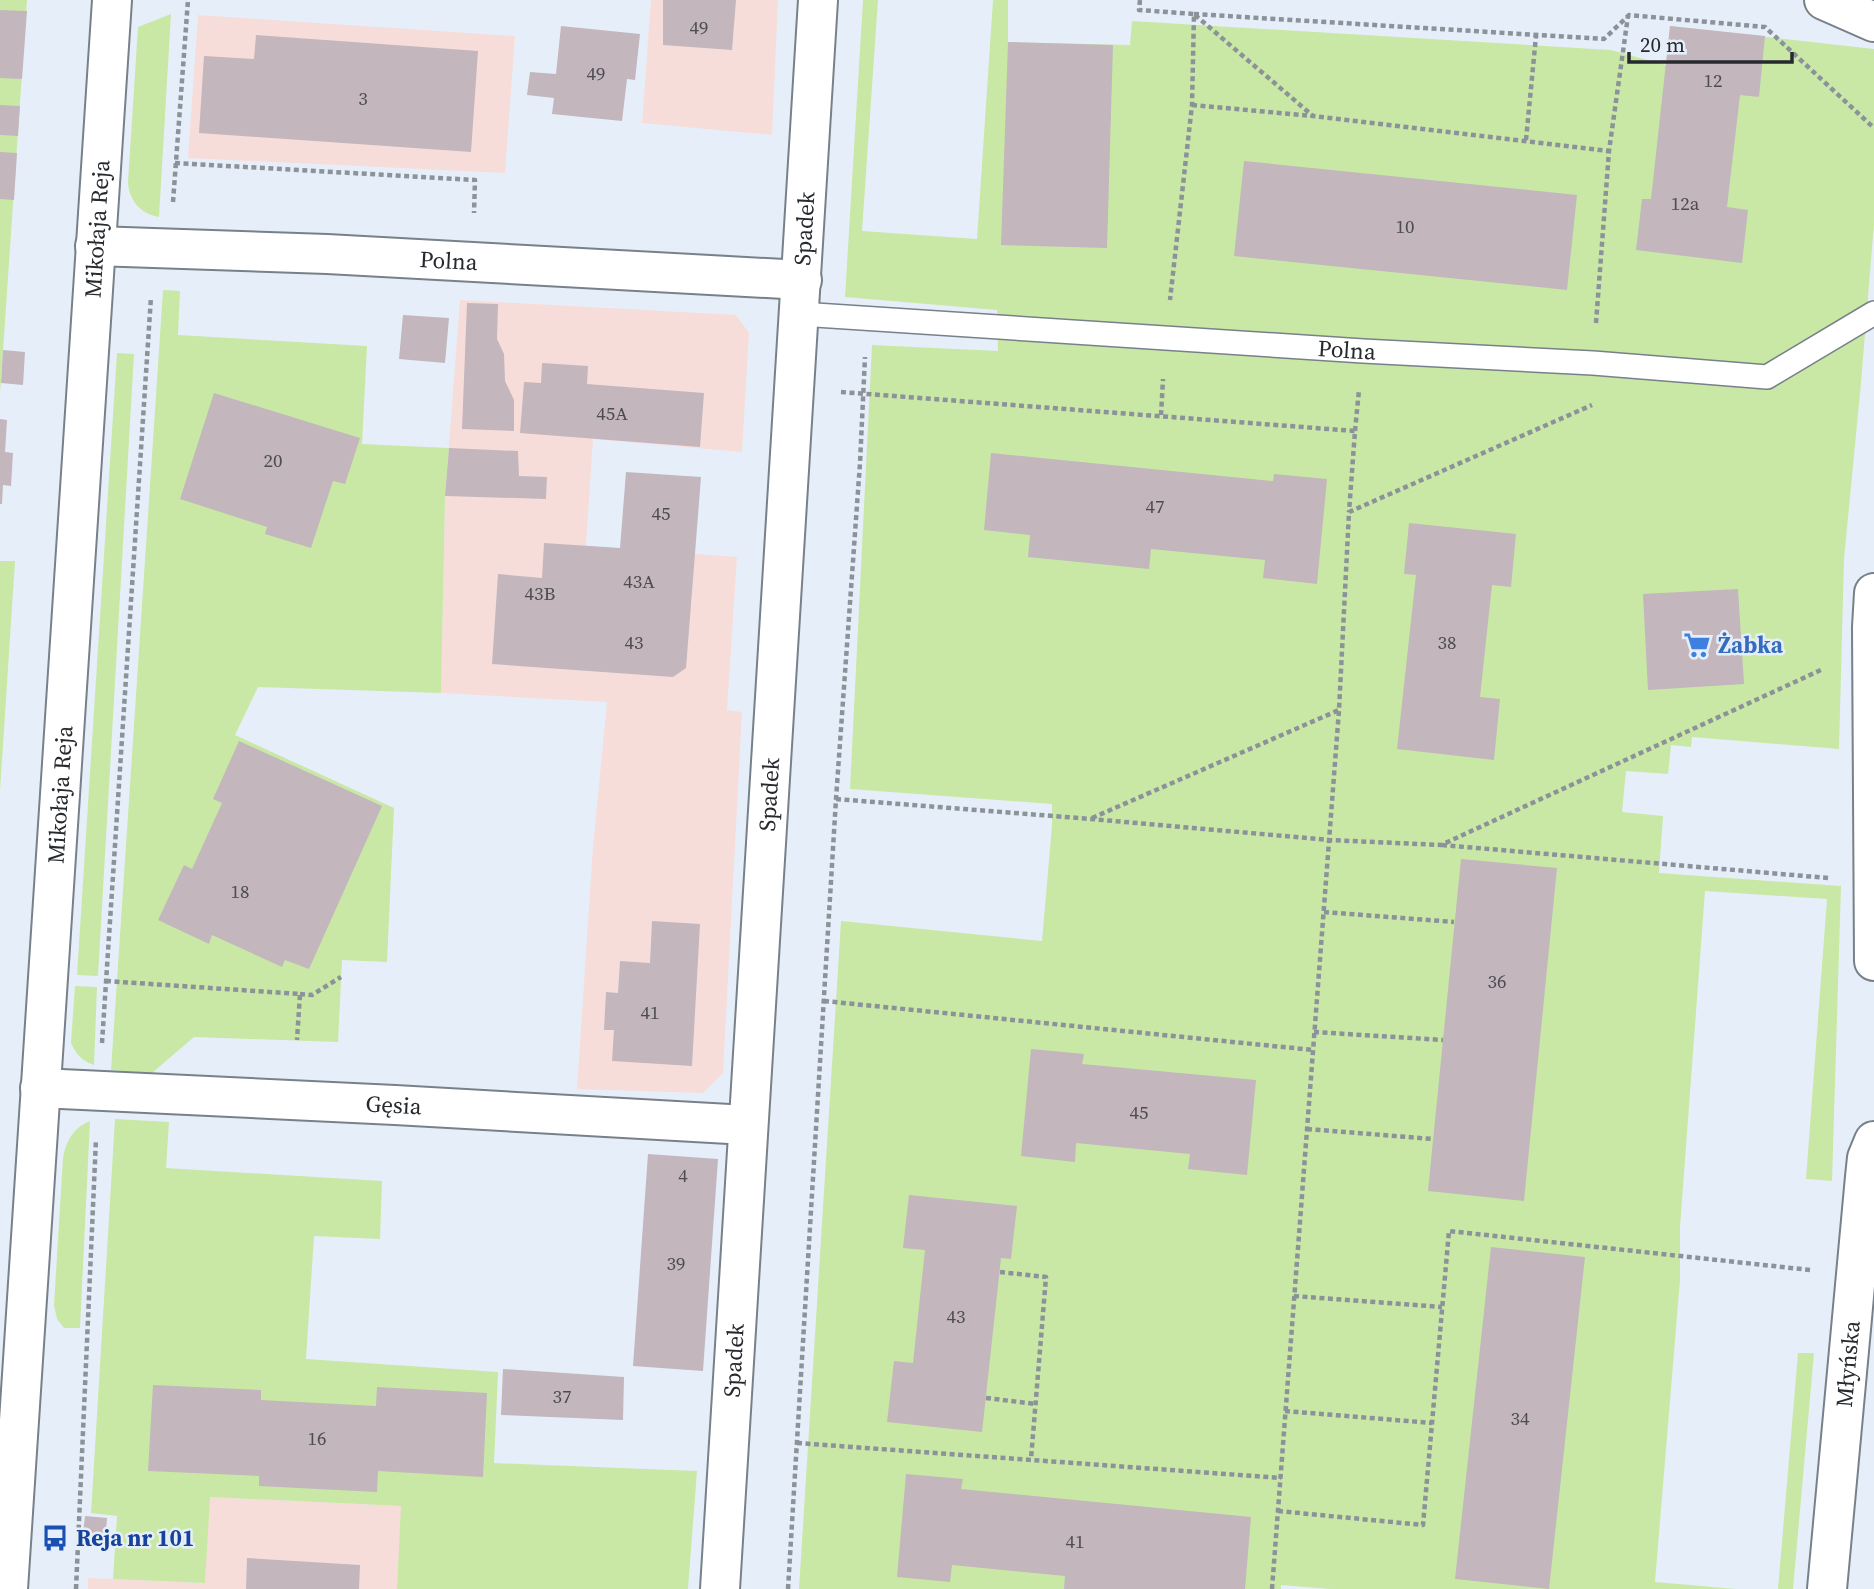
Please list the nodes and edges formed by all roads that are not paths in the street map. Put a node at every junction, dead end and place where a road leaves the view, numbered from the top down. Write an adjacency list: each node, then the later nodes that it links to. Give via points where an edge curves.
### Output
1 (113, 0): 5 (street, Mikołaja Reja)
2 (818, 0): 6 (street, Spadek)
3 (1824, 0): 4 (street)
4 (1874, 22)
5 (95, 246): 6 (street, Polna, via 327,254); 11 (street, Mikołaja Reja)
6 (801, 297): 7 (lane, Polna, via 868,318 1767,377); 12 (street, Spadek)
7 (1874, 313)
8 (1874, 593): 9 (street)
9 (1873, 882): 10 (street)
10 (1874, 961)
11 (40, 1088): 12 (street, Gęsia); 14 (street, Mikołaja Reja)
12 (747, 1125): 15 (street, Spadek)
13 (1874, 1141): 16 (street, Młyńska, via 1865,1177)
14 (8, 1589)
15 (720, 1589)
16 (1827, 1589)

